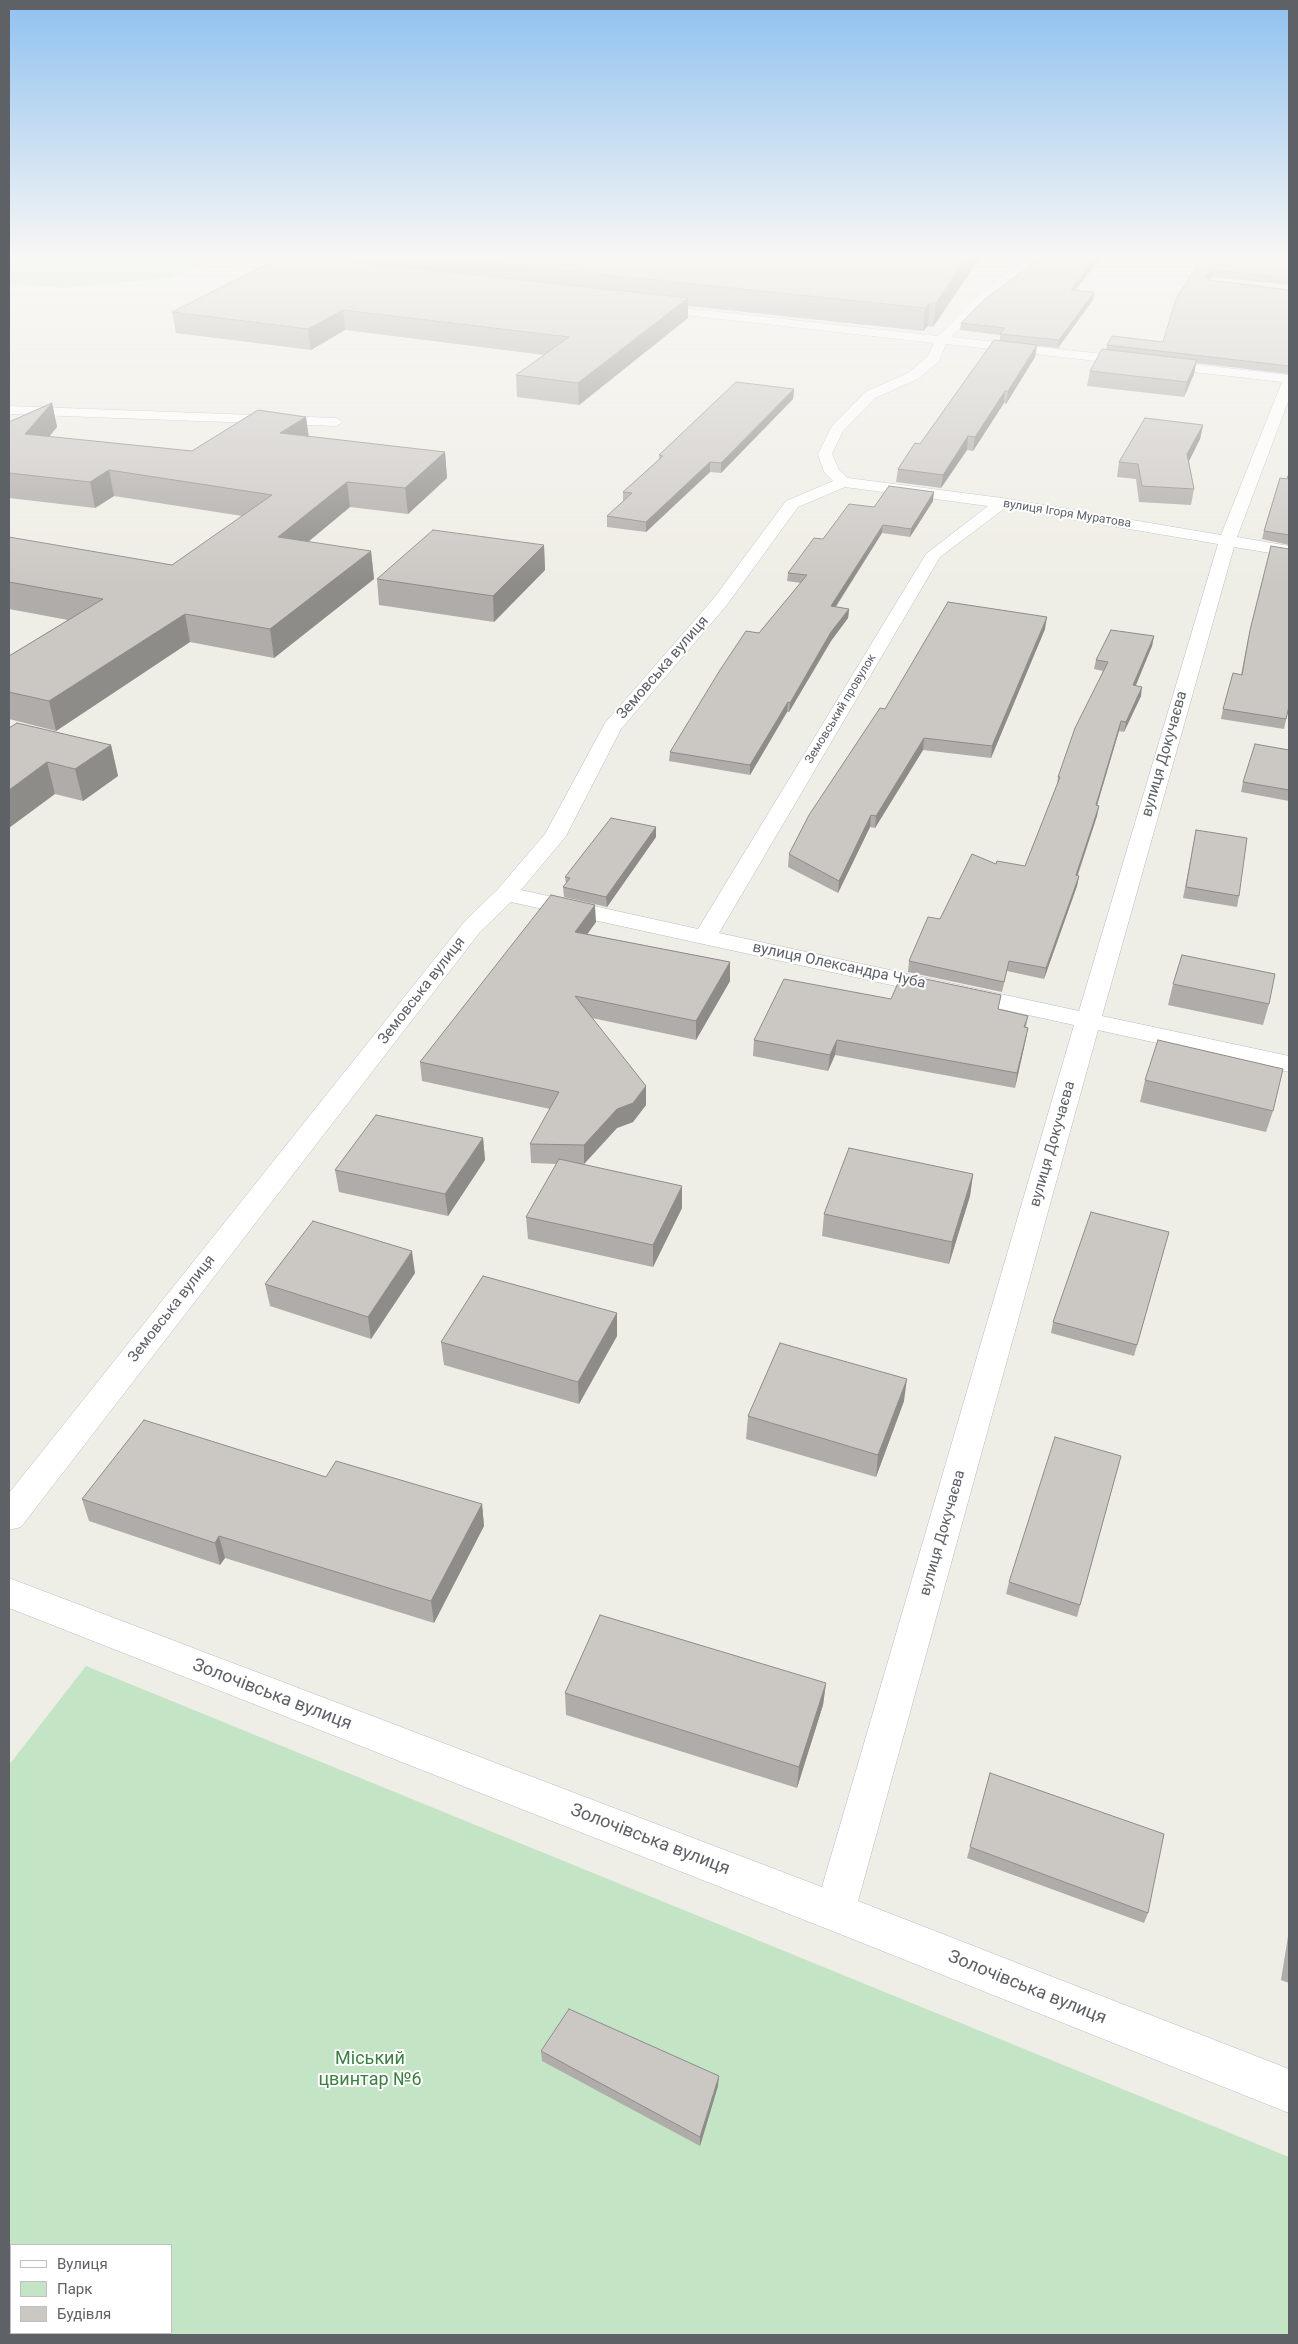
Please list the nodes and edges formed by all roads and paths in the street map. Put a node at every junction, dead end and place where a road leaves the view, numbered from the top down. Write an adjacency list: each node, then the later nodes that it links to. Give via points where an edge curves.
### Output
1 (927, 364): 6 (street, via 913,376 870,395 837,429 825,454 832,472)
2 (1157, 364): 3 (street)
3 (1289, 380): 8 (street, вулиця Докучаєва)
4 (9, 410): 5 (street)
5 (336, 422)
6 (843, 482): 7 (street, вулиця Ігоря Муратова); 10 (street, Земовська вулиця, via 792,504 720,602 612,727 555,836)
7 (1002, 503): 8 (street, вулиця Ігоря Муратова); 11 (street, Земовський провулок, via 934,554)
8 (1227, 541): 9 (street, вулиця Ігоря Муратова); 12 (street, вулиця Докучаєва)
9 (1289, 551)
10 (506, 894): 11 (street, вулиця Олександра Чуба); 14 (street, Земовська вулиця, via 472,927)
11 (706, 937): 12 (street, вулиця Олександра Чуба)
12 (1088, 1020): 13 (street, вулиця Олександра Чуба); 16 (street, вулиця Докучаєва)
13 (1289, 1064)
14 (9, 1518)
15 (9, 1593): 16 (street, Золочівська вулиця)
16 (835, 1912): 17 (street, Золочівська вулиця)
17 (1289, 2091)

